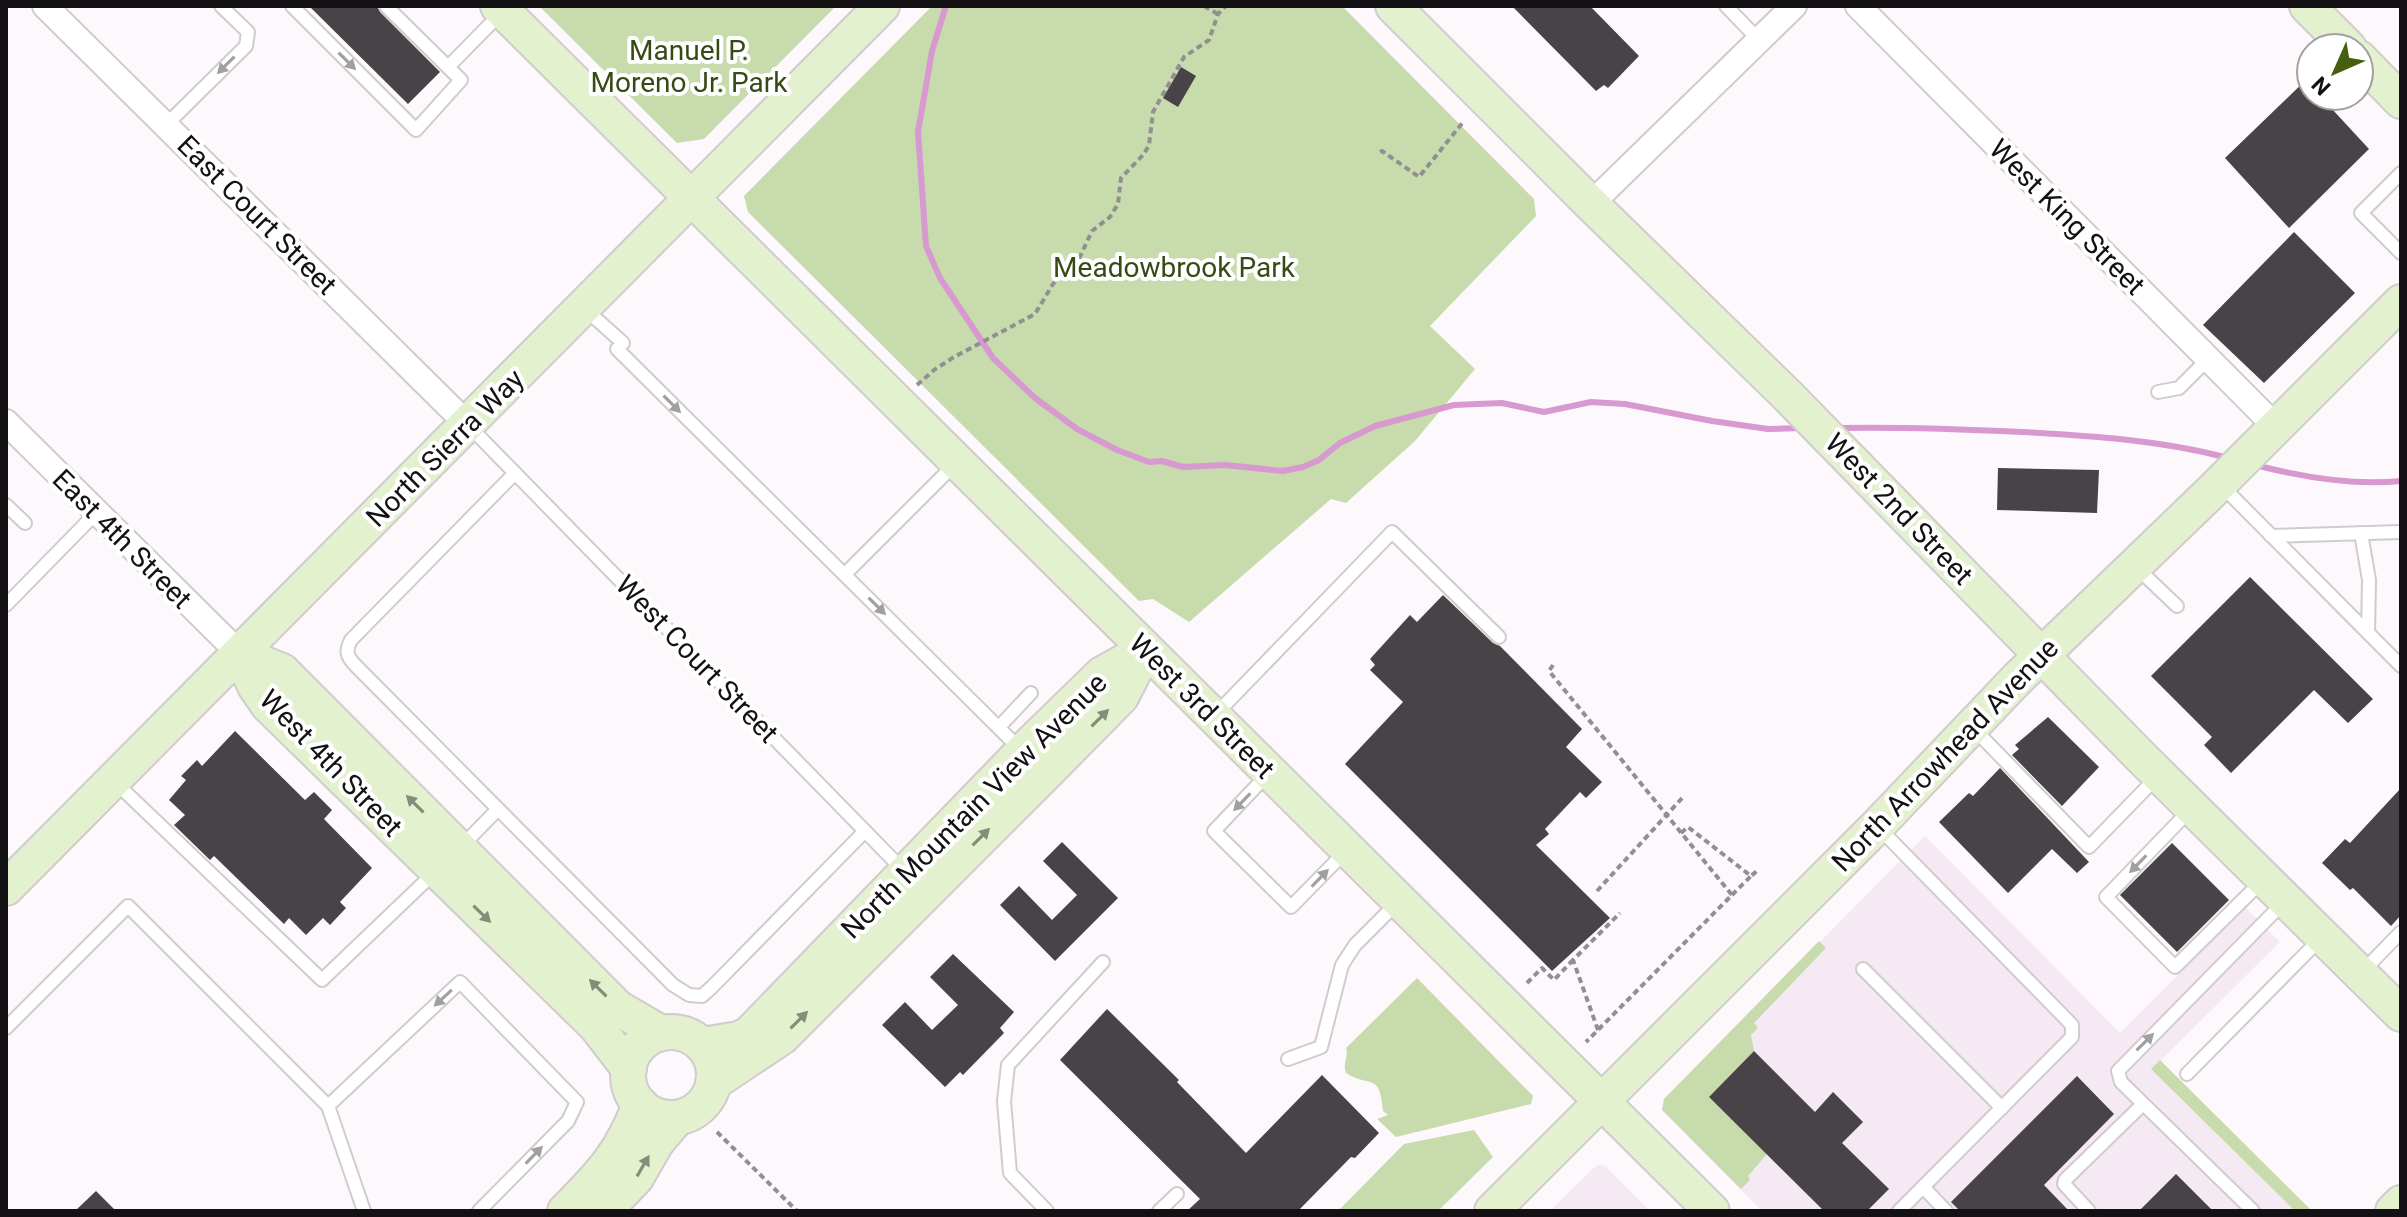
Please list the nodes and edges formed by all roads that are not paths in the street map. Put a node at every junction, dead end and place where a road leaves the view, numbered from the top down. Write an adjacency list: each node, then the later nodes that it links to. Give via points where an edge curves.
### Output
1 (45, 6): 17 (street, East Court Street)
2 (221, 6): 17 (lane, one-way to 17, via 248,32 246,46)
3 (292, 6): 14 (lane, one-way to 14, via 416,130 461,80)
4 (386, 6): 14 (lane)
5 (882, 6): 19 (street, North Sierra Way)
6 (1726, 6): 13 (lane)
7 (1794, 6): 13 (street)
8 (1858, 6): 24 (street, West King Street)
9 (2307, 6): 12 (street)
10 (500, 8): 14 (lane); 19 (street, West 3rd Street)
11 (1406, 10): 20 (street, West 2nd Street)
12 (2333, 32)
13 (1759, 40): 20 (street)
14 (448, 67)
15 (2375, 74): 16 (street)
16 (2401, 101)
17 (166, 125): 27 (street, East Court Street)
18 (2401, 173): 21 (lane, via 2361,213)
19 (692, 199): 23 (street, North Sierra Way); 29 (street, West 3rd Street)
20 (1591, 204): 48 (street, West 2nd Street)
21 (2401, 253)
22 (2401, 302): 28 (street, North Arrowhead Avenue)
23 (584, 308): 27 (street, North Sierra Way); 41 (lane, one-way to 41)
24 (2208, 359): 25 (lane, via 2179,388); 28 (street, West King Street)
25 (2158, 392)
26 (6, 422): 33 (street, East 4th Street)
27 (468, 425): 30 (lane, West Court Street); 47 (street, North Sierra Way)
28 (2268, 436): 31 (street, North Arrowhead Avenue)
29 (958, 461): 41 (lane); 46 (street, West 3rd Street)
30 (515, 473): 59 (lane, via 346,648 348,658); 61 (lane, West Court Street)
31 (2216, 488): 37 (lane); 40 (street, North Arrowhead Avenue)
32 (6, 505): 34 (lane)
33 (96, 513): 39 (lane); 47 (street, East 4th Street)
34 (25, 523)
35 (2401, 532): 36 (lane)
36 (2361, 533): 37 (lane); 44 (lane, via 2369,580)
37 (2271, 536): 44 (lane)
38 (45, 543): 39 (lane)
39 (56, 554): 42 (lane)
40 (2135, 565): 43 (lane); 48 (street, North Arrowhead Avenue)
41 (845, 574): 52 (lane, one-way to 52)
42 (6, 605)
43 (2177, 606)
44 (2368, 633): 49 (lane)
45 (1499, 637): 51 (lane, via 1392,532)
46 (1145, 650): 51 (street, West 3rd Street); 54 (street, North Mountain View Avenue, via 1121,697)
47 (240, 654): 57 (street, North Sierra Way); 63 (street, West 4th Street, via 268,705)
48 (2042, 655): 53 (street, North Arrowhead Avenue); 56 (street, West 2nd Street)
49 (2401, 666)
50 (1031, 693): 52 (lane)
51 (1213, 718): 55 (street, West 3rd Street)
52 (999, 727): 54 (lane)
53 (1972, 727): 56 (lane, via 2089,847); 60 (street, North Arrowhead Avenue)
54 (1034, 763): 64 (street, North Mountain View Avenue)
55 (1270, 773): 62 (street, West 3rd Street); 62 (lane, one-way to 62, via 1214,831 1291,907)
56 (2159, 775): 58 (street, West 2nd Street)
57 (113, 780): 63 (lane, via 322,980); 65 (street, North Sierra Way)
58 (2192, 808): 66 (street, West 2nd Street); 66 (lane, one-way to 66, via 2106,897 2175,967)
59 (498, 809): 61 (lane, via 673,985 702,996); 63 (lane)
60 (1877, 826): 81 (street, North Arrowhead Avenue); 85 (lane, via 2072,1025 2072,1037)
61 (865, 831): 64 (lane, West Court Street)
62 (1349, 848): 67 (street, West 3rd Street)
63 (449, 860): 75 (street, West 4th Street, one-way to 63, via 618,1008); 78 (street, West 4th Street, one-way to 78)
64 (916, 883): 76 (street, North Mountain View Avenue, via 749,1034); 80 (street, North Mountain View Avenue, one-way to 64, via 782,1037)
65 (6, 888)
66 (2275, 890): 69 (street, West 2nd Street); 82 (lane, one-way to 66, via 2118,1076 2122,1065)
67 (1400, 900): 77 (lane, via 1342,965 1321,1047); 81 (street, West 3rd Street)
68 (2401, 932): 72 (lane)
69 (2322, 937): 72 (street, West 2nd Street); 79 (lane)
70 (1103, 962): 94 (lane, via 1008,1065 1004,1101 1010,1173)
71 (1863, 969): 85 (lane)
72 (2361, 974): 73 (street, West 2nd Street)
73 (2401, 1014)
74 (6, 1028): 84 (lane, via 128,906)
75 (661, 1033): 76 (street, via 691,1036); 78 (street, via 637,1049)
76 (702, 1045): 80 (street, via 714,1070)
77 (1288, 1059)
78 (629, 1069): 83 (street)
79 (2187, 1074)
80 (713, 1083): 86 (street, via 701,1106)
81 (1601, 1100): 96 (street, North Arrowhead Avenue); 97 (street, West 3rd Street)
82 (2141, 1102): 100 (lane, via 2065,1180); 101 (lane)
83 (640, 1104): 86 (street, via 663,1117); 92 (street, via 615,1158)
84 (328, 1106): 90 (lane); 91 (lane, one-way to 84, via 568,1121 577,1102 460,982)
85 (2002, 1108): 87 (lane)
86 (677, 1118): 93 (street, one-way to 86, via 636,1178)
87 (1923, 1187): 98 (lane); 99 (lane)
88 (1177, 1194): 95 (lane)
89 (2401, 1203): 102 (street)
90 (364, 1211)
91 (479, 1211)
92 (565, 1211)
93 (604, 1211)
94 (1047, 1211)
95 (1159, 1211)
96 (1492, 1211)
97 (1712, 1211)
98 (1899, 1211)
99 (1946, 1211)
100 (2089, 1211)
101 (2253, 1211)
102 (2393, 1211)

